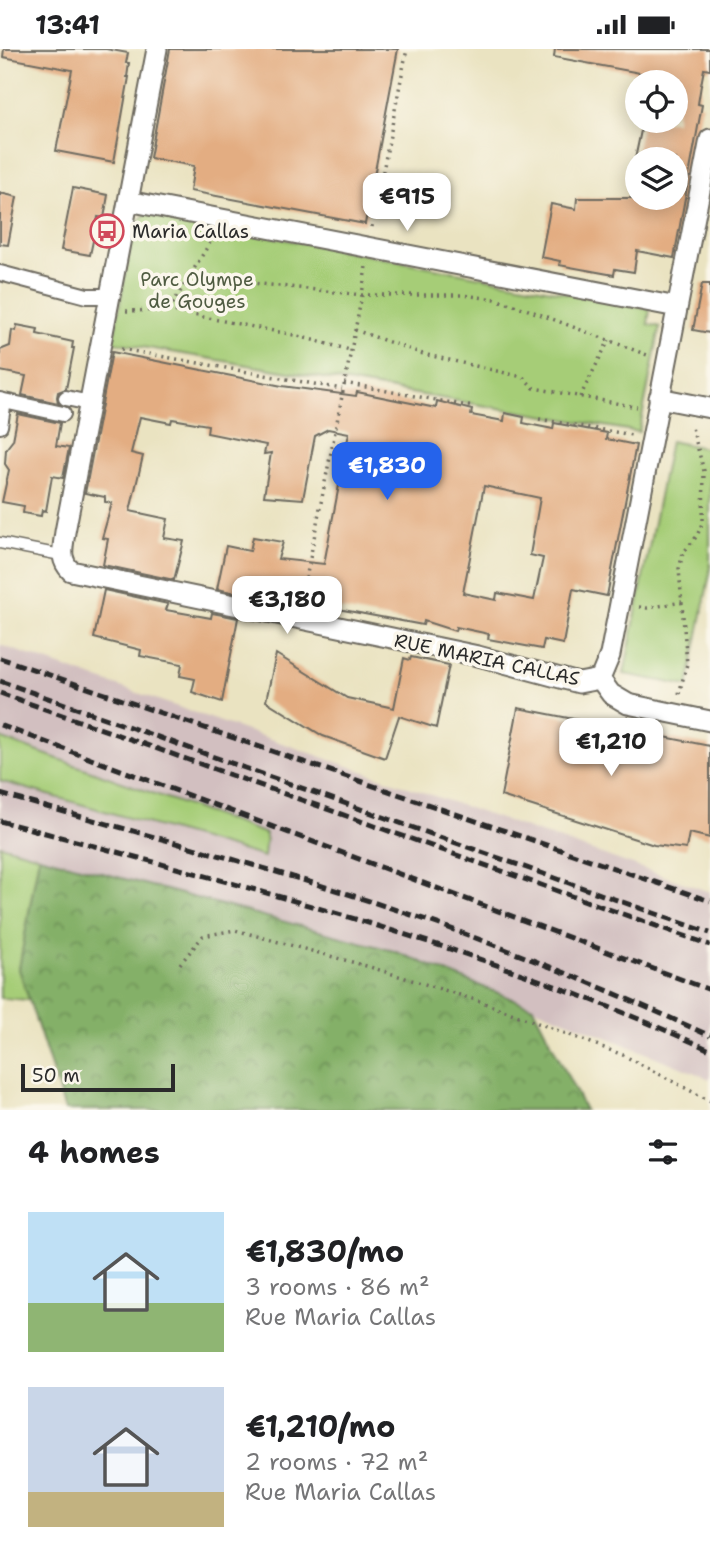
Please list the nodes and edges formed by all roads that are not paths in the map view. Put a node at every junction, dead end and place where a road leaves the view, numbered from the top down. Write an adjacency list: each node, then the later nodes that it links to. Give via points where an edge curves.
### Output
1 (157, 49): 3 (street)
2 (710, 139): 6 (street, RUE MARIA CALLAS)
3 (128, 201): 5 (street); 6 (street)
4 (0, 273): 5 (street, via 88,296)
5 (110, 296): 9 (street)
6 (677, 307): 10 (street, RUE MARIA CALLAS)
7 (66, 398): 9 (street)
8 (2, 401): 12 (street); 13 (street)
9 (90, 403): 15 (street)
10 (658, 404): 11 (street); 16 (street, RUE MARIA CALLAS, via 610,655)
11 (702, 407)
12 (63, 414)
13 (0, 426)
14 (0, 543): 15 (lane, RUE MARIA CALLAS)
15 (61, 555): 16 (street, RUE MARIA CALLAS, via 71,571 478,656 579,683)
16 (600, 679): 17 (street, via 611,694 628,703)
17 (710, 721)

